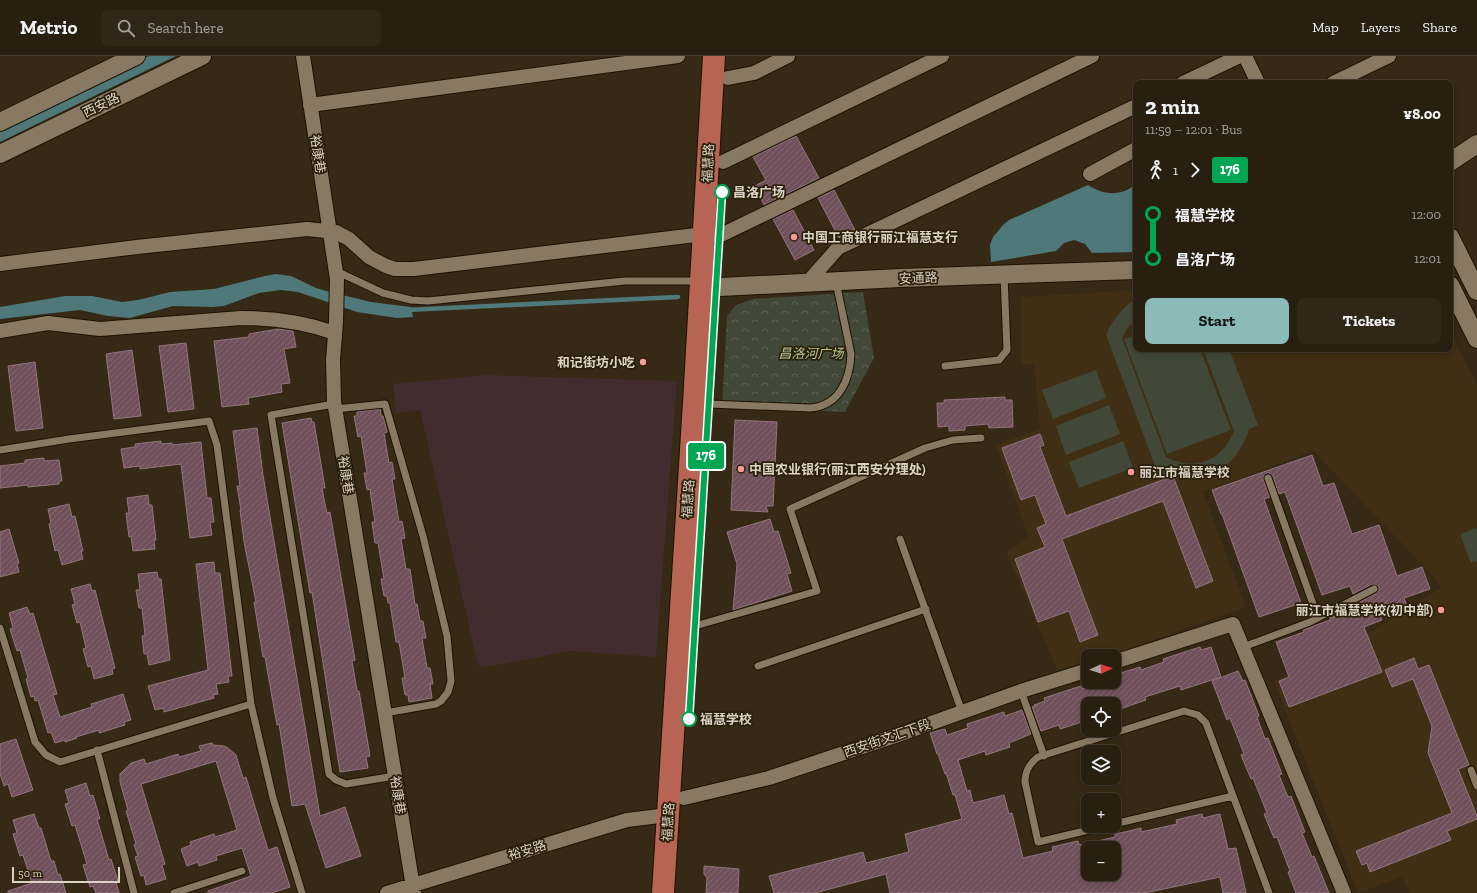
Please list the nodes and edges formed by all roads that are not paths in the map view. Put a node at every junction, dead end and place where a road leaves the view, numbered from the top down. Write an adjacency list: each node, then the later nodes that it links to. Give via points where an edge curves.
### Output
1 (136, 56): 19 (street)
2 (202, 56): 22 (street, 西安路)
3 (303, 56): 17 (street, 裕康巷)
4 (678, 56): 17 (street)
5 (714, 56): 27 (main road, 福慧路)
6 (729, 56): 13 (main road, 福慧路)
7 (788, 56): 13 (street, via 754,73)
8 (942, 56): 24 (street)
9 (1092, 56): 27 (street)
10 (1240, 56): 14 (street)
11 (1245, 56): 15 (street)
12 (1389, 56): 16 (street)
13 (728, 78): 24 (main road, 福慧路)
14 (1189, 80)
15 (1257, 80)
16 (1339, 80)
17 (310, 104): 26 (street, 裕康巷)
18 (1133, 107): 34 (street, via 838,248)
19 (0, 122)
20 (1477, 144): 23 (street)
21 (1133, 151): 25 (street)
22 (0, 154)
23 (1453, 160)
24 (723, 162): 27 (main road, 福慧路)
25 (1090, 174)
26 (330, 230): 27 (street, via 343,235 369,257 395,269 433,268); 29 (street, via 288,230); 31 (street, 裕康巷)
27 (711, 235): 35 (main road, 福慧路)
28 (1453, 243): 37 (street)
29 (0, 264)
30 (1133, 270): 32 (street, 安通路)
31 (337, 275): 35 (lane, via 383,293 411,300 625,281); 38 (street, 裕康巷)
32 (1004, 275): 33 (street, 安通路); 41 (lane, via 1007,350 999,360)
33 (836, 281): 34 (street, 安通路); 42 (lane, via 851,354 844,386 829,402 810,408)
34 (807, 283): 35 (street, 安通路)
35 (706, 285): 42 (main road, 福慧路); 68 (main road, 福慧路)
36 (1453, 291): 40 (street)
37 (1477, 291)
38 (336, 327): 39 (street, via 241,318 100,329 48,323); 43 (street, 裕康巷, via 333,374)
39 (0, 330)
40 (1477, 339)
41 (945, 366)
42 (709, 404): 51 (main road, 福慧路)
43 (335, 406): 60 (street, 裕康巷); 60 (lane, via 385,404 423,536 447,636 451,682 445,696 436,704); 64 (lane, via 271,415 326,758 329,774 346,784)
44 (981, 438): 51 (lane, via 954,440 925,448 790,509 817,591)
45 (0, 450): 58 (lane, via 209,422 217,445)
46 (1268, 478): 50 (lane)
47 (900, 539): 49 (lane)
48 (1374, 589): 50 (lane)
49 (926, 609): 55 (lane); 59 (lane)
50 (1318, 618): 53 (lane)
51 (695, 626): 67 (main road, 福慧路)
52 (0, 628): 61 (lane, via 31,733 40,749 60,762)
53 (1243, 647): 54 (street, via 1233,624); 80 (street)
54 (1121, 660)
55 (758, 666)
56 (1081, 672): 57 (street, 西安街文汇下段)
57 (1021, 691): 59 (street, 西安街文汇下段); 62 (lane)
58 (251, 704): 61 (lane); 75 (lane, via 273,798)
59 (962, 712): 67 (street, 西安街文汇下段, via 769,778)
60 (385, 713): 64 (street, 裕康巷)
61 (97, 750): 73 (lane)
62 (1044, 756): 66 (lane, via 1184,711 1189,712 1198,715 1206,723); 70 (lane, via 1038,757 1028,766 1025,776 1038,842)
63 (1470, 770): 65 (lane)
64 (395, 776): 72 (street, 裕康巷)
65 (1477, 786)
66 (1233, 796): 69 (lane); 79 (lane)
67 (684, 798): 78 (main road, 福慧路)
68 (668, 815): 72 (street, 裕安路, via 627,820); 77 (main road, 福慧路)
69 (1121, 822)
70 (1081, 832)
71 (242, 871): 74 (lane)
72 (413, 889): 76 (street, 裕安路)
73 (134, 893)
74 (174, 893)
75 (302, 893)
76 (387, 893)
77 (663, 893)
78 (678, 893)
79 (1269, 893)
80 (1344, 893)

